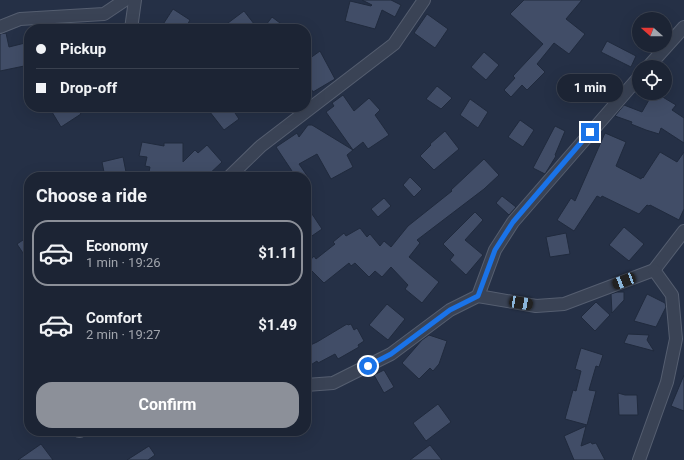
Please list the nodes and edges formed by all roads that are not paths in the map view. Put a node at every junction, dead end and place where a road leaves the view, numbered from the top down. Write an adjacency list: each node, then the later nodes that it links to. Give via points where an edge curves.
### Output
1 (125, 0): 5 (street, via 104,14 20,19)
2 (134, 0): 4 (street)
3 (424, 0): 9 (street, via 394,44)
4 (132, 24)
5 (0, 27)
6 (684, 27): 7 (street)
7 (654, 60)
8 (632, 85): 14 (street, via 513,222 495,250)
9 (311, 108)
10 (305, 112): 11 (street, via 261,146)
11 (234, 172)
12 (684, 231): 13 (street)
13 (654, 270): 14 (street, via 564,304 536,306); 16 (street, via 672,295 676,339 667,382)
14 (478, 296): 15 (street, via 450,310 391,354 333,383)
15 (311, 385)
16 (639, 460)

